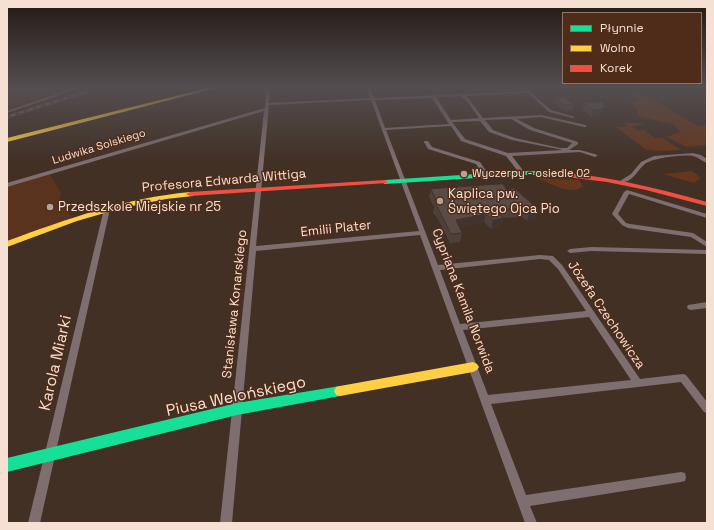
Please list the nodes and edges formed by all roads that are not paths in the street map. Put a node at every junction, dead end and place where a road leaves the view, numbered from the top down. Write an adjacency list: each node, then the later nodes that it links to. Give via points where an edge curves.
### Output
1 (116, 113): 14 (street)
2 (248, 113): 26 (street, Ludwika Solskiego)
3 (266, 113): 27 (street, Stanisława Konarskiego)
4 (377, 113): 13 (street, Cypriana Kamila Norwida)
5 (444, 113): 11 (street)
6 (477, 113): 10 (street)
7 (556, 113): 9 (street, Ludwika Solskiego)
8 (513, 118): 10 (street); 12 (street, via 541,116); 16 (street, via 532,129 576,143 564,149)
9 (573, 118)
10 (481, 119): 11 (street); 16 (street, via 487,128 497,134)
11 (450, 123): 13 (street); 19 (street, via 463,140)
12 (584, 126)
13 (384, 130): 23 (street, Cypriana Kamila Norwida)
14 (7, 140)
15 (426, 142): 22 (street, via 430,148 478,164)
16 (544, 146): 17 (street)
17 (536, 154): 18 (street, via 580,151); 19 (street)
18 (595, 155)
19 (508, 156): 21 (street)
20 (707, 161): 24 (street, via 694,154 656,157 643,163 633,175)
21 (522, 173): 22 (street, Profesora Edwarda Wittiga); 24 (street, Profesora Edwarda Wittiga, via 577,175)
22 (486, 175): 23 (street, Profesora Edwarda Wittiga)
23 (403, 181): 27 (street, Profesora Edwarda Wittiga); 32 (street, Cypriana Kamila Norwida)
24 (623, 181): 25 (street, Profesora Edwarda Wittiga)
25 (635, 184): 28 (street); 29 (street, Profesora Edwarda Wittiga)
26 (7, 185)
27 (258, 190): 30 (street, Profesora Edwarda Wittiga, via 164,196); 35 (street, Stanisława Konarskiego)
28 (631, 193): 31 (street); 34 (street, via 627,192 615,212 617,218 626,226 693,235)
29 (707, 204)
30 (107, 209): 33 (street, Profesora Edwarda Wittiga); 48 (street, Karola Miarki)
31 (707, 216)
32 (422, 233): 35 (street, Emilii Plater); 38 (street, Cypriana Kamila Norwida)
33 (7, 244)
34 (707, 245)
35 (252, 249): 47 (street, Stanisława Konarskiego)
36 (570, 251): 37 (street, via 592,248)
37 (707, 252)
38 (435, 268): 41 (street, Józefa Czechowicza, via 551,258 560,267); 42 (street, Cypriana Kamila Norwida)
39 (707, 305): 40 (street)
40 (691, 307)
41 (590, 314): 42 (street); 44 (street, Józefa Czechowicza)
42 (458, 327): 43 (street, Cypriana Kamila Norwida)
43 (473, 367): 45 (street, Cypriana Kamila Norwida); 47 (street, Piusa Welońskiego)
44 (638, 383): 45 (street); 46 (street, via 683,378)
45 (485, 400): 51 (street, Cypriana Kamila Norwida)
46 (707, 409)
47 (237, 410): 48 (street, Piusa Welońskiego); 53 (street, Stanisława Konarskiego)
48 (50, 455): 49 (street, Piusa Welońskiego); 52 (street, Karola Miarki)
49 (7, 465)
50 (681, 478): 51 (street)
51 (523, 501): 54 (street, Cypriana Kamila Norwida)
52 (34, 523)
53 (226, 523)
54 (531, 523)

